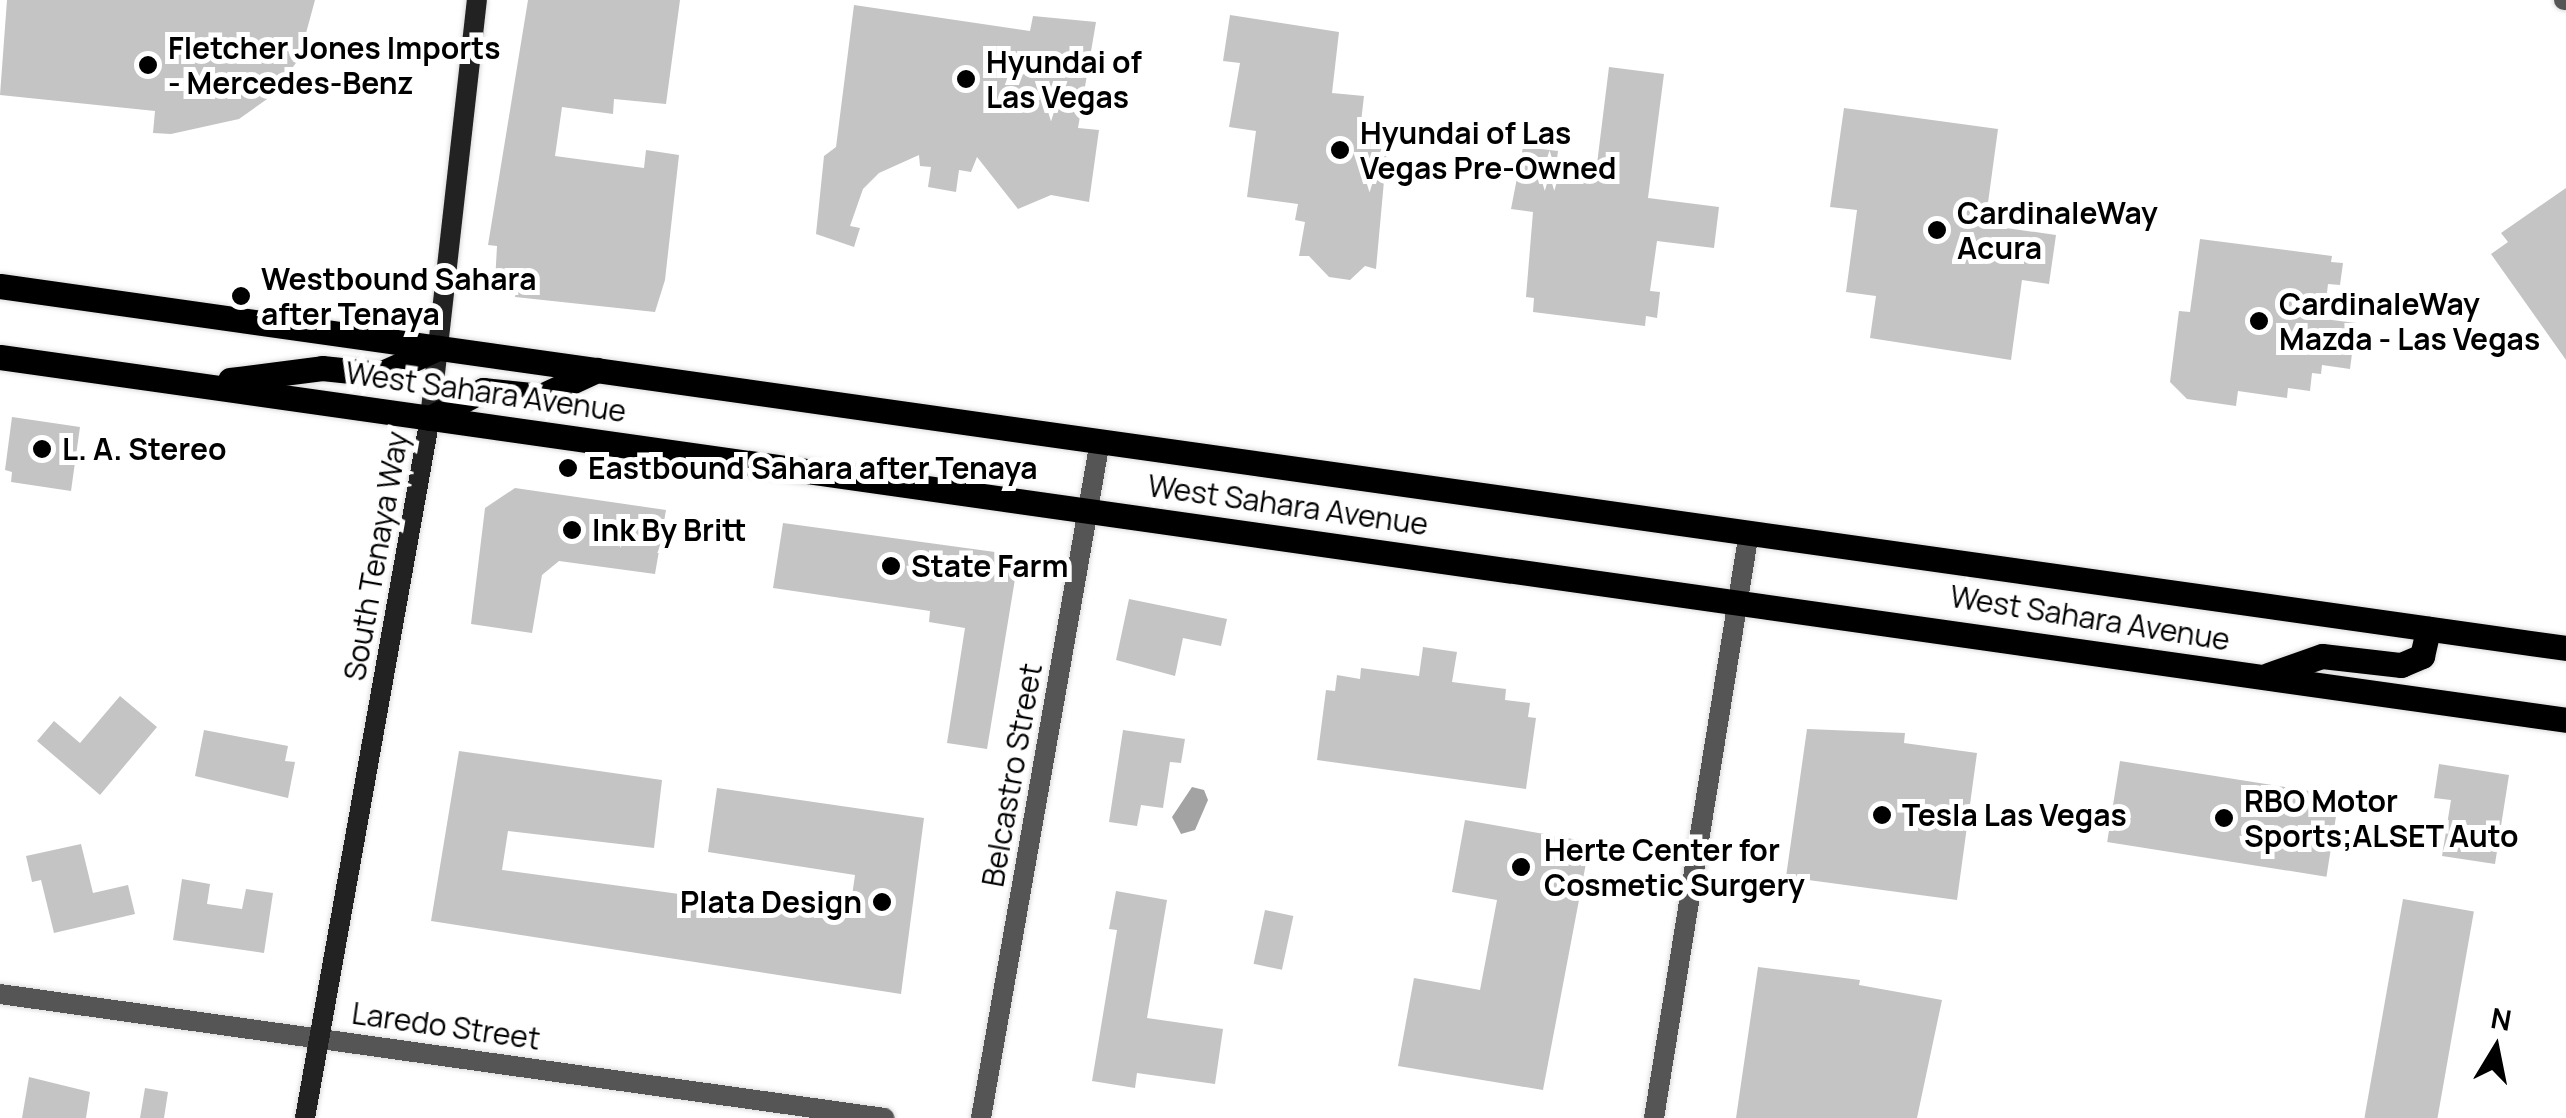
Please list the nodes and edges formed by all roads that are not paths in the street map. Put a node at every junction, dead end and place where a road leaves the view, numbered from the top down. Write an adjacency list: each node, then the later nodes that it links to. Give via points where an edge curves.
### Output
1 (477, 0): 3 (street, South Tenaya Way)
2 (0, 286): 3 (main road, West Sahara Avenue)
3 (438, 348): 5 (main road, West Sahara Avenue); 6 (main road, via 380,374 322,368); 7 (street, South Tenaya Way)
4 (0, 356): 6 (main road, West Sahara Avenue)
5 (597, 370): 7 (main road, via 541,396 484,390); 8 (main road, West Sahara Avenue)
6 (200, 384): 7 (main road, West Sahara Avenue)
7 (430, 418): 9 (main road, West Sahara Avenue); 17 (street, South Tenaya Way)
8 (1100, 441): 9 (street, Belcastro Street); 10 (main road, West Sahara Avenue)
9 (1088, 510): 11 (main road, West Sahara Avenue); 20 (street, Belcastro Street)
10 (1749, 532): 11 (street); 12 (main road, West Sahara Avenue)
11 (1740, 600): 14 (main road, West Sahara Avenue); 21 (street)
12 (2428, 629): 13 (main road, West Sahara Avenue); 14 (main road, via 2422,656 2401,665 2322,656)
13 (2566, 648)
14 (2263, 676): 15 (main road, West Sahara Avenue)
15 (2566, 720)
16 (0, 994): 17 (street, Laredo Street)
17 (319, 1038): 18 (street, South Tenaya Way); 19 (street, Laredo Street)
18 (305, 1118)
19 (884, 1118)
20 (981, 1118)
21 (1654, 1118)

